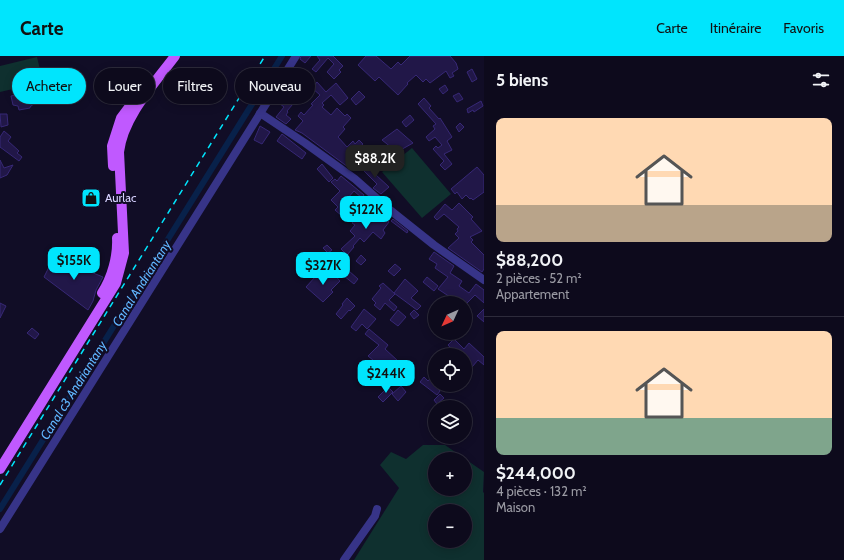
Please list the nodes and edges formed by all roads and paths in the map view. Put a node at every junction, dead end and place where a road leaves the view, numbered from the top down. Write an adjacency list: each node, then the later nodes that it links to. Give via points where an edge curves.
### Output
1 (166, 56): 6 (main road, via 121,118 112,146 118,246 107,285)
2 (175, 56): 7 (main road, via 130,117 120,143 124,253 116,283)
3 (296, 56): 4 (street)
4 (260, 113): 5 (street, via 355,179 434,245); 9 (street)
5 (484, 280)
6 (0, 457)
7 (0, 469)
8 (377, 509): 10 (street, via 375,516)
9 (0, 529)
10 (344, 560)

